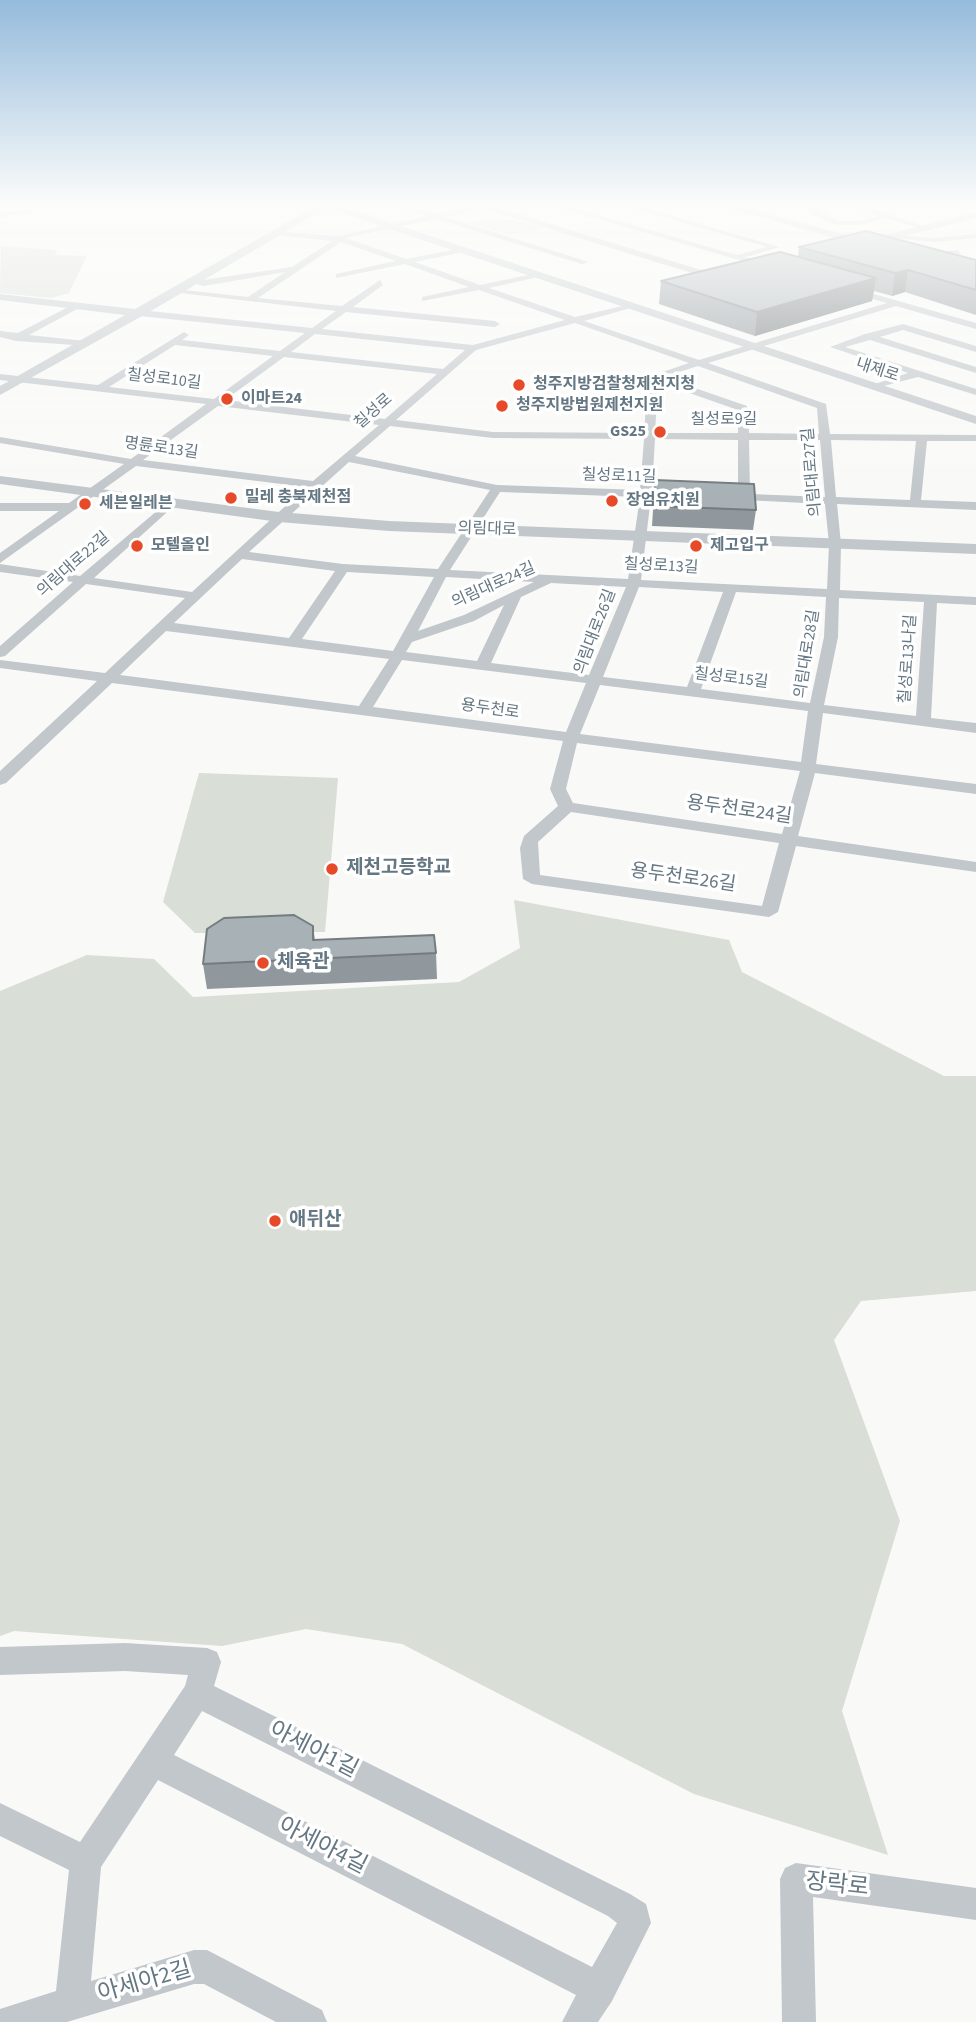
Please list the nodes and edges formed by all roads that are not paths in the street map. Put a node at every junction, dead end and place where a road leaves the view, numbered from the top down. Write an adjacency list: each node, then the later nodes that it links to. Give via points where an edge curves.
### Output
1 (28, 300): 10 (street)
2 (161, 300): 13 (street)
3 (253, 300): 12 (street)
4 (355, 300): 12 (street)
5 (518, 300): 15 (street)
6 (611, 300): 11 (street, 내제로)
7 (649, 300): 11 (street, 칠성로)
8 (886, 300): 9 (street)
9 (895, 303): 16 (street); 18 (street)
10 (76, 306): 13 (street); 21 (street)
11 (628, 306): 15 (street, 칠성로); 26 (street, 내제로)
12 (343, 309): 17 (street); 19 (street)
13 (140, 313): 14 (street); 24 (street)
14 (209, 320): 19 (street); 23 (street)
15 (575, 320): 27 (street, 칠성로); 31 (street, 의림대로27길)
16 (827, 323): 22 (street); 26 (street)
17 (495, 324)
18 (976, 326)
19 (311, 331): 27 (street); 29 (street)
20 (0, 334): 21 (street)
21 (19, 337): 24 (street); 25 (street)
22 (870, 337): 28 (street, via 903,327); 32 (street); 35 (street, via 835,347)
23 (174, 342): 29 (street); 40 (street)
24 (86, 344): 38 (street)
25 (0, 346)
26 (750, 346): 31 (street); 39 (street, 내제로)
27 (473, 348): 34 (street, 칠성로)
28 (976, 349)
29 (280, 354): 34 (street); 43 (street)
30 (976, 354): 32 (street)
31 (696, 362): 37 (street); 48 (street, 의림대로27길, via 822,406)
32 (952, 362): 33 (street); 35 (street)
33 (976, 370)
34 (446, 372): 45 (street, 칠성로)
35 (917, 374): 39 (street); 42 (street)
36 (0, 377): 38 (street, 칠성로10길)
37 (653, 377): 46 (street, 의림대로26길); 47 (street, via 743,408)
38 (19, 379): 40 (street, 칠성로10길); 41 (street)
39 (876, 387): 44 (street, 내제로)
40 (99, 388): 43 (street, 칠성로10길)
41 (0, 391)
42 (976, 392)
43 (214, 402): 45 (street, 칠성로10길); 53 (street)
44 (976, 420)
45 (389, 422): 46 (street, 칠성로9길, via 493,435); 52 (street, 칠성로)
46 (649, 435): 47 (street, 칠성로9길); 58 (street, 의림대로26길)
47 (743, 436): 48 (street, 칠성로9길); 61 (street)
48 (827, 436): 49 (street, 칠성로9길); 62 (street, 의림대로27길)
49 (922, 438): 50 (street, 칠성로9길); 64 (street)
50 (976, 438)
51 (0, 440): 53 (street, 명륜로13길)
52 (347, 458): 55 (street, 칠성로); 56 (street, 칠성로11길)
53 (132, 462): 55 (street, 명륜로13길); 57 (street)
54 (0, 480): 57 (street, 의림대로)
55 (318, 485): 68 (street, 칠성로)
56 (497, 488): 58 (street, 칠성로11길); 69 (street, 의림대로24길)
57 (90, 492): 63 (street, 의림대로); 67 (street)
58 (646, 494): 59 (street, 칠성로11길); 70 (street, 의림대로26길)
59 (670, 494)
60 (720, 496): 61 (street)
61 (744, 497): 62 (street)
62 (831, 500): 64 (street); 71 (street, 의림대로27길)
63 (171, 503): 68 (street, 의림대로); 79 (street, 의림대로22길)
64 (915, 504): 65 (street)
65 (976, 506)
66 (0, 507): 67 (street)
67 (70, 507): 74 (street)
68 (279, 517): 69 (street, 의림대로); 73 (street, 칠성로)
69 (470, 529): 70 (street, 의림대로); 77 (street, 의림대로24길)
70 (641, 534): 71 (street, 의림대로); 80 (street, 의림대로26길)
71 (835, 544): 72 (street, 의림대로); 83 (street, 의림대로28길)
72 (976, 549)
73 (240, 555): 76 (street, 칠성로13길); 84 (street, 칠성로)
74 (0, 559)
75 (0, 568): 79 (street)
76 (343, 568): 77 (street, 칠성로13길); 89 (street)
77 (442, 573): 78 (street, 칠성로13길); 88 (street, 의림대로24길)
78 (556, 579): 80 (street, 칠성로13길); 82 (street, 의림대로24길)
79 (84, 580): 84 (street); 90 (street, 의림대로22길)
80 (634, 583): 81 (street, 칠성로13길); 95 (street, 의림대로26길)
81 (732, 589): 83 (street, 칠성로13길); 96 (street)
82 (516, 594): 88 (street, 의림대로24길, via 469,618); 93 (street)
83 (834, 594): 85 (street, 칠성로13길); 97 (street, 의림대로28길)
84 (195, 596): 87 (street, 칠성로)
85 (931, 599): 86 (street, 칠성로13길); 99 (street, 칠성로13나길)
86 (976, 601)
87 (163, 626): 89 (street, 칠성로15길); 94 (street, 칠성로)
88 (407, 639): 91 (street, 의림대로24길)
89 (293, 642): 91 (street, 칠성로15길)
90 (0, 653)
91 (398, 655): 93 (street, 칠성로15길); 98 (street, 의림대로24길)
92 (0, 664): 94 (street, 용두천로)
93 (482, 666): 95 (street, 칠성로15길)
94 (109, 676): 98 (street, 용두천로); 103 (street, 칠성로)
95 (596, 680): 96 (street, 칠성로15길); 101 (street, 의림대로26길)
96 (693, 692): 97 (street, 칠성로15길)
97 (817, 708): 99 (street, 칠성로15길); 102 (street, 의림대로28길)
98 (363, 710): 101 (street, 용두천로)
99 (923, 721): 100 (street, 칠성로15길)
100 (976, 727)
101 (571, 738): 102 (street, 용두천로); 105 (street, via 558,789)
102 (808, 769): 104 (street, 용두천로); 106 (street, 용두천로26길)
103 (0, 780)
104 (976, 789)
105 (567, 807): 106 (street, 용두천로24길); 106 (street, 용두천로26길, via 530,840 532,878 769,912)
106 (791, 840): 107 (street, 용두천로24길)
107 (976, 867)
108 (0, 1661): 109 (street, via 125,1657 207,1662)
109 (197, 1693): 110 (street); 114 (street, 아세아1길, via 619,1905 634,1916)
110 (151, 1760): 112 (street); 115 (street, 아세아4길)
111 (0, 1819): 112 (street)
112 (86, 1862): 116 (street)
113 (976, 1904): 120 (street, 장락로, via 796,1879)
114 (635, 1923): 115 (street)
115 (600, 1989): 119 (street)
116 (72, 2004): 117 (street, 아세아2길); 118 (street, 아세아2길, via 207,1967)
117 (10, 2022)
118 (310, 2022)
119 (579, 2022)
120 (799, 2022)

